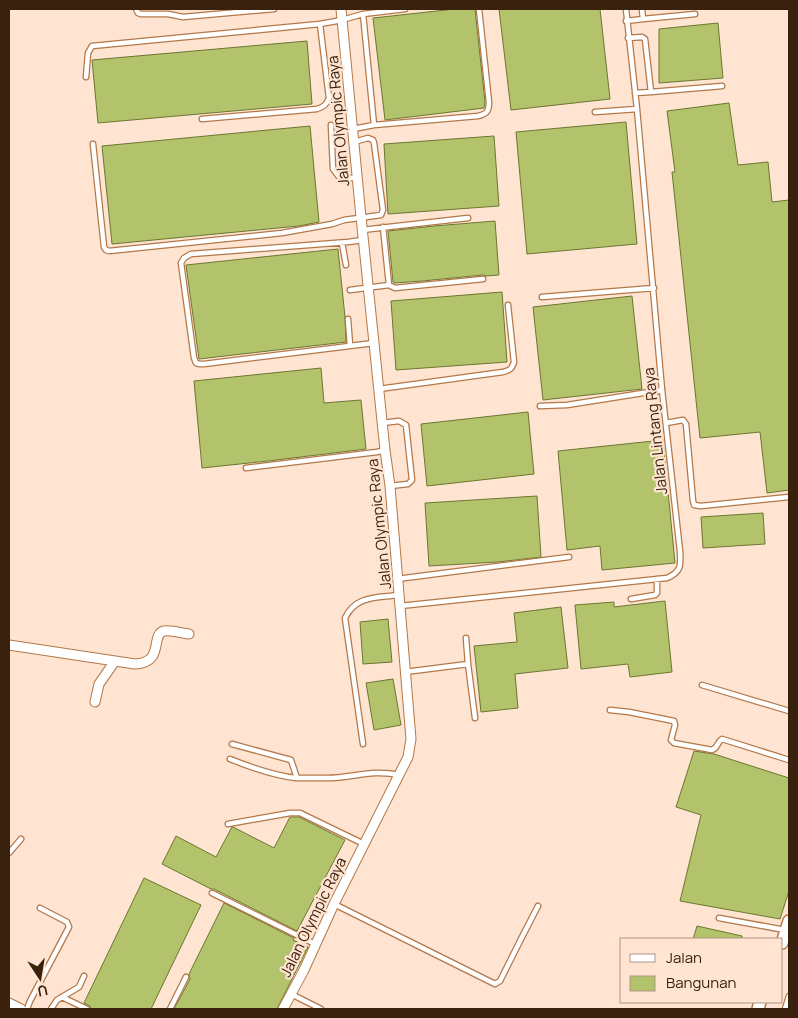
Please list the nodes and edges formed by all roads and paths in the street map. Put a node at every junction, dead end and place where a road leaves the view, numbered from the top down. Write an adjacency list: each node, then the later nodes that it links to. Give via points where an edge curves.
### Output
1 (136, 9): 2 (lane, via 141,14 184,17)
2 (274, 9)
3 (341, 9): 11 (street, Jalan Olympic Raya)
4 (405, 9): 8 (lane)
5 (479, 9): 23 (lane, via 489,110 478,116)
6 (626, 9): 12 (lane, Jalan Lintang Raya)
7 (642, 9): 10 (lane)
8 (363, 14): 11 (lane); 23 (lane)
9 (695, 14): 10 (lane)
10 (643, 19): 12 (lane)
11 (342, 20): 13 (lane); 24 (street, Jalan Olympic Raya)
12 (626, 21): 14 (lane, Jalan Lintang Raya)
13 (320, 24): 15 (lane, via 92,46 88,53); 21 (lane, via 329,98 322,108)
14 (628, 38): 17 (lane, via 645,39); 18 (lane, Jalan Lintang Raya)
15 (86, 77)
16 (722, 86): 17 (lane)
17 (651, 92): 18 (lane)
18 (635, 93): 19 (lane, Jalan Lintang Raya)
19 (637, 109): 20 (lane); 38 (lane, Jalan Lintang Raya)
20 (595, 112)
21 (202, 119)
22 (330, 125): 27 (lane, via 333,169 339,177)
23 (374, 125): 24 (lane)
24 (353, 129): 25 (street, Jalan Olympic Raya)
25 (354, 142): 27 (street, Jalan Olympic Raya); 28 (lane, via 368,138 373,140 383,210 381,215)
26 (93, 144): 28 (lane, via 106,250 282,232)
27 (357, 178): 28 (street, Jalan Olympic Raya)
28 (361, 217): 31 (street, Jalan Olympic Raya)
29 (468, 218): 30 (lane)
30 (383, 227): 31 (lane); 36 (lane)
31 (362, 230): 32 (street, Jalan Olympic Raya)
32 (363, 240): 33 (lane); 37 (street, Jalan Olympic Raya)
33 (342, 242): 34 (lane); 44 (lane, via 191,254 182,263 196,363)
34 (346, 265)
35 (483, 279): 36 (lane, via 395,288)
36 (390, 285): 37 (lane)
37 (368, 288): 39 (lane); 43 (street, Jalan Olympic Raya)
38 (654, 288): 40 (lane); 46 (lane, Jalan Lintang Raya)
39 (350, 290)
40 (542, 297)
41 (508, 305): 45 (lane, via 514,362 510,370)
42 (348, 319): 44 (lane)
43 (374, 343): 44 (lane); 45 (street, Jalan Olympic Raya)
44 (350, 345)
45 (379, 389): 48 (street, Jalan Olympic Raya)
46 (662, 390): 47 (lane, via 567,405); 49 (lane, Jalan Lintang Raya)
47 (540, 406)
48 (382, 422): 50 (street, Jalan Olympic Raya); 52 (lane, via 399,421 406,425 412,480 408,484)
49 (666, 423): 53 (lane, via 682,420 686,424 694,505); 56 (lane, Jalan Lintang Raya, via 681,561 675,574)
50 (385, 450): 51 (lane); 52 (street, Jalan Olympic Raya)
51 (246, 468)
52 (390, 486): 55 (street, Jalan Olympic Raya)
53 (789, 497)
54 (570, 558): 55 (lane)
55 (397, 579): 57 (street, Jalan Olympic Raya)
56 (657, 579): 58 (lane, via 655,595); 59 (lane, Jalan Lintang Raya)
57 (400, 594): 59 (street, Jalan Olympic Raya); 72 (lane, via 358,602 345,618)
58 (632, 599)
59 (400, 606): 65 (street, Jalan Olympic Raya)
60 (189, 634): 63 (street, via 162,631 152,657 145,663)
61 (466, 638): 64 (lane)
62 (9, 645): 63 (street)
63 (115, 661): 67 (street, via 99,684)
64 (468, 664): 65 (lane); 70 (lane)
65 (405, 672): 75 (street, Jalan Olympic Raya, via 411,739 408,757)
66 (702, 685): 69 (lane)
67 (95, 702)
68 (610, 710): 74 (lane, via 674,720 671,738 674,743 712,750 722,739)
69 (789, 711)
70 (475, 718)
71 (232, 744): 76 (lane, via 291,760)
72 (363, 744)
73 (230, 759): 76 (lane, via 252,768)
74 (789, 760)
75 (399, 775): 76 (lane, via 376,772); 79 (street, Jalan Olympic Raya)
76 (297, 778)
77 (228, 824): 79 (lane, via 300,812)
78 (21, 839): 80 (lane)
79 (364, 844): 82 (street, Jalan Olympic Raya)
80 (9, 853)
81 (212, 893): 87 (lane)
82 (334, 904): 83 (lane, via 495,984 500,981); 87 (street, Jalan Olympic Raya)
83 (538, 906)
84 (40, 908): 96 (lane, via 69,925)
85 (719, 918): 86 (lane)
86 (786, 935)
87 (316, 944): 90 (street, Jalan Olympic Raya)
88 (84, 976): 91 (lane, via 79,987)
89 (186, 977): 99 (lane)
90 (291, 994): 94 (lane); 100 (street, Jalan Olympic Raya)
91 (62, 996): 97 (lane); 98 (lane)
92 (789, 996): 103 (lane)
93 (9, 1003): 95 (street)
94 (309, 1003): 101 (lane); 102 (lane)
95 (21, 1009)
96 (27, 1009)
97 (51, 1009)
98 (87, 1009)
99 (170, 1009)
100 (282, 1009)
101 (306, 1009)
102 (321, 1009)
103 (785, 1009)

